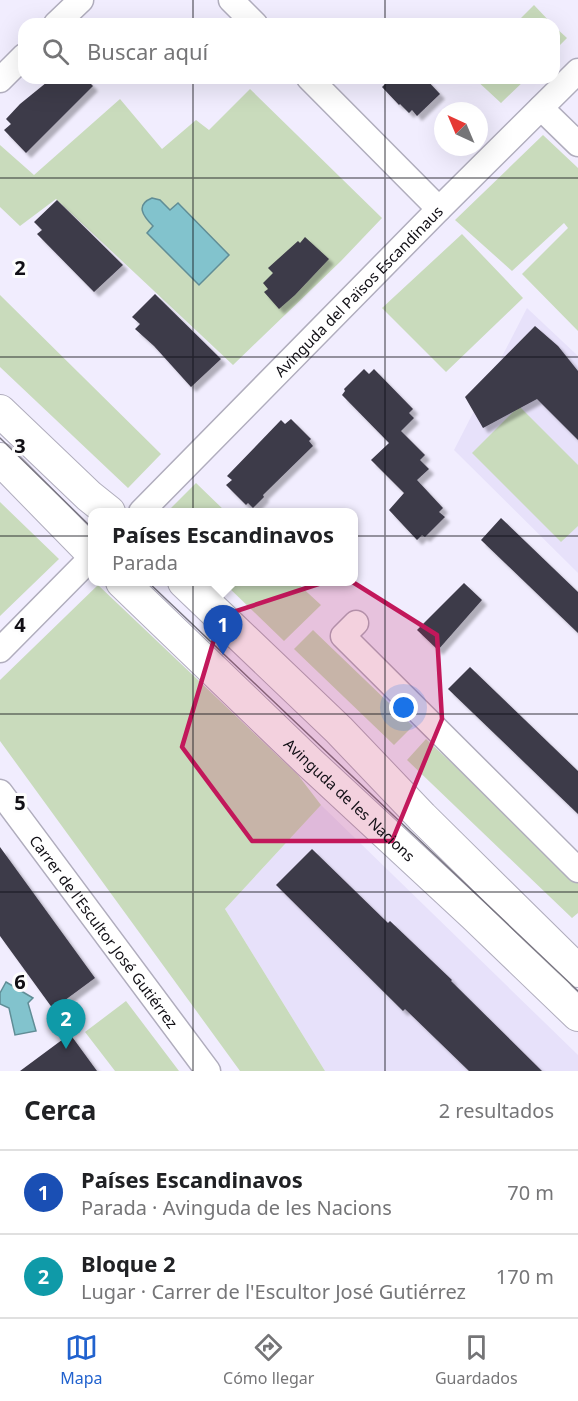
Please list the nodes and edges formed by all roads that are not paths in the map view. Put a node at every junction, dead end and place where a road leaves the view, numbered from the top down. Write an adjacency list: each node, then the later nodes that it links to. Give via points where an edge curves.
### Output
1 (81, 0): 3 (street)
2 (231, 0): 4 (street)
3 (62, 18)
4 (249, 18)
5 (18, 62): 7 (street)
6 (578, 71): 9 (street, Avinguda del Països Escandinaus)
7 (0, 80)
8 (315, 84): 11 (street)
9 (541, 108): 10 (street); 11 (street, Avinguda del Països Escandinaus)
10 (578, 144)
11 (439, 209): 15 (street, Avinguda del Països Escandinaus)
12 (0, 411): 14 (main road)
13 (0, 459): 16 (main road)
14 (104, 508)
15 (146, 508)
16 (88, 550)
17 (88, 560): 21 (street)
18 (126, 586): 25 (main road, Avinguda de les Nacions)
19 (188, 586): 24 (main road, via 339,730)
20 (356, 623): 23 (street, via 343,636)
21 (0, 650)
22 (0, 792): 26 (street, Carrer de l'Escultor José Gutiérrez)
23 (578, 870)
24 (578, 971)
25 (578, 1015)
26 (208, 1071)

